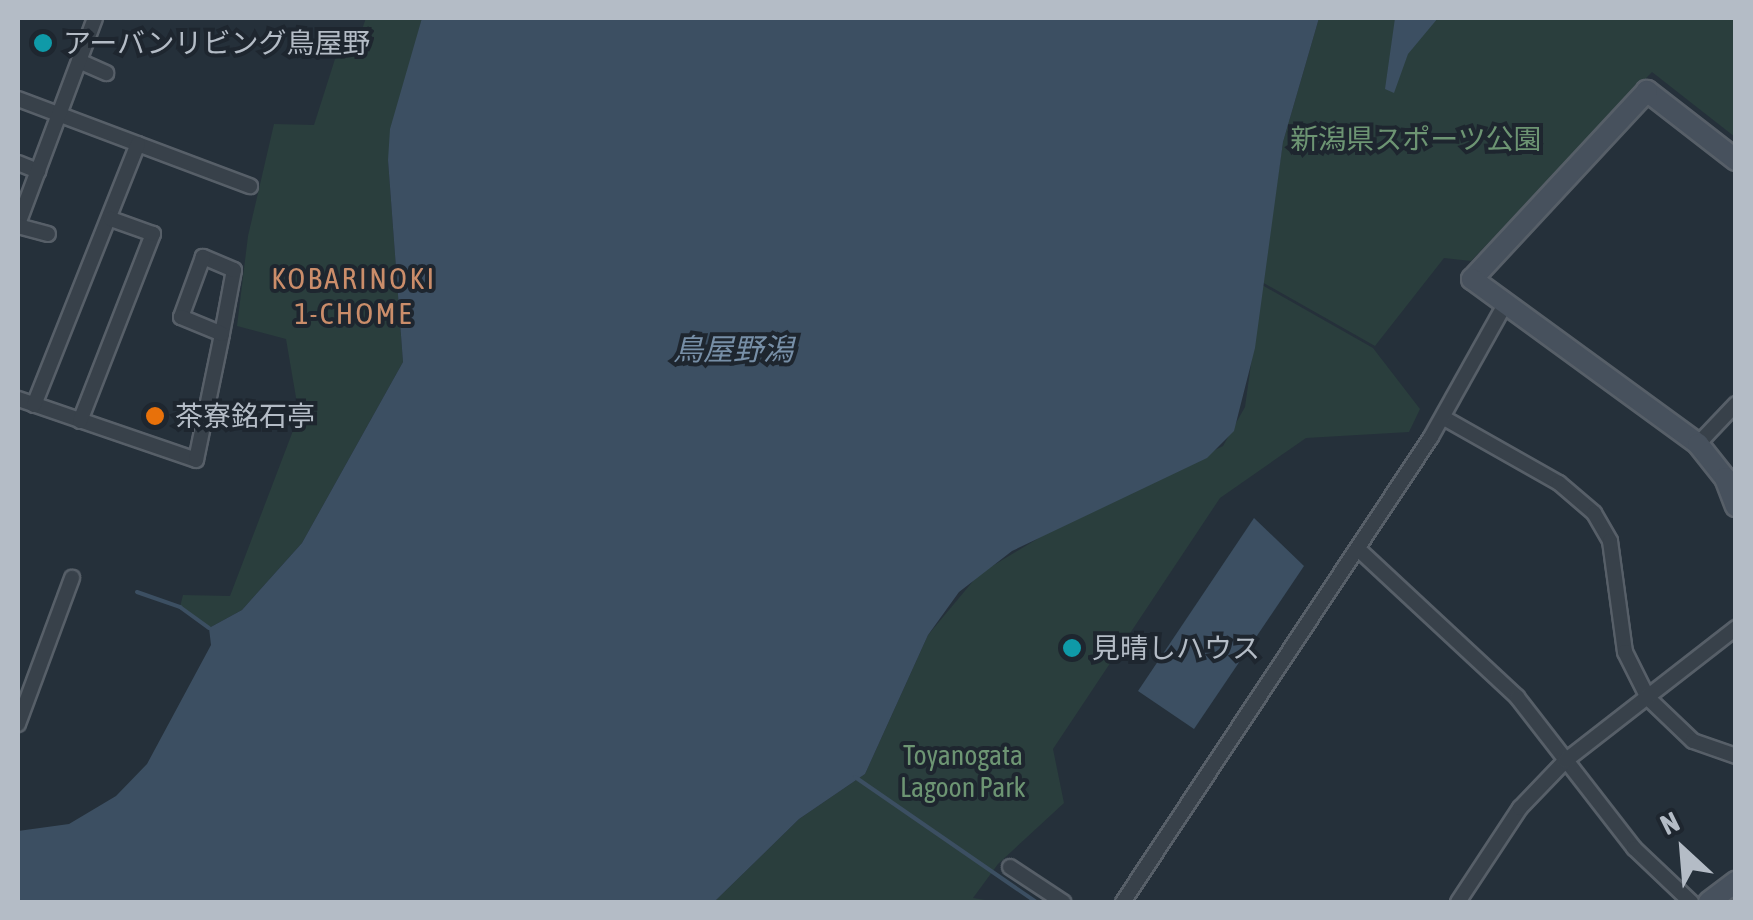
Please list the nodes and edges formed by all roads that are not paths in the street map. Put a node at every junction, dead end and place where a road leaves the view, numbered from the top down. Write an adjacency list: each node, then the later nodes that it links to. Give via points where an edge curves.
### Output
1 (95, 18): 2 (street)
2 (79, 61): 3 (street); 5 (street)
3 (106, 73)
4 (18, 99): 5 (street)
5 (60, 114): 6 (street); 9 (street)
6 (138, 144): 11 (street); 12 (street)
7 (1736, 160): 15 (street, via 1646,91 1472,279)
8 (18, 163): 9 (street)
9 (38, 171): 10 (street)
10 (24, 186): 13 (street)
11 (250, 186)
12 (111, 219): 19 (street); 21 (street, via 152,234)
13 (18, 225): 14 (street)
14 (48, 234)
15 (1506, 303): 20 (street); 22 (street)
16 (222, 334): 16 (street, via 234,270 202,257 181,318); 21 (street, via 196,460)
17 (18, 399): 19 (street)
18 (1736, 404): 22 (street)
19 (34, 405): 21 (street)
20 (1444, 418): 24 (street); 27 (street, via 1559,483 1594,514 1610,540 1625,652)
21 (80, 421)
22 (1698, 444): 23 (street, via 1725,478)
23 (1736, 506)
24 (1359, 550): 30 (street, via 1517,697); 34 (street)
25 (72, 578): 28 (street)
26 (1736, 628): 27 (street)
27 (1648, 698): 29 (street, via 1693,741); 30 (street)
28 (18, 724)
29 (1736, 756)
30 (1566, 761): 35 (street, via 1520,808); 36 (street, via 1634,848)
31 (1010, 868): 33 (street)
32 (1736, 882): 37 (street)
33 (1063, 902)
34 (1122, 902)
35 (1458, 902)
36 (1690, 902)
37 (1709, 902)

